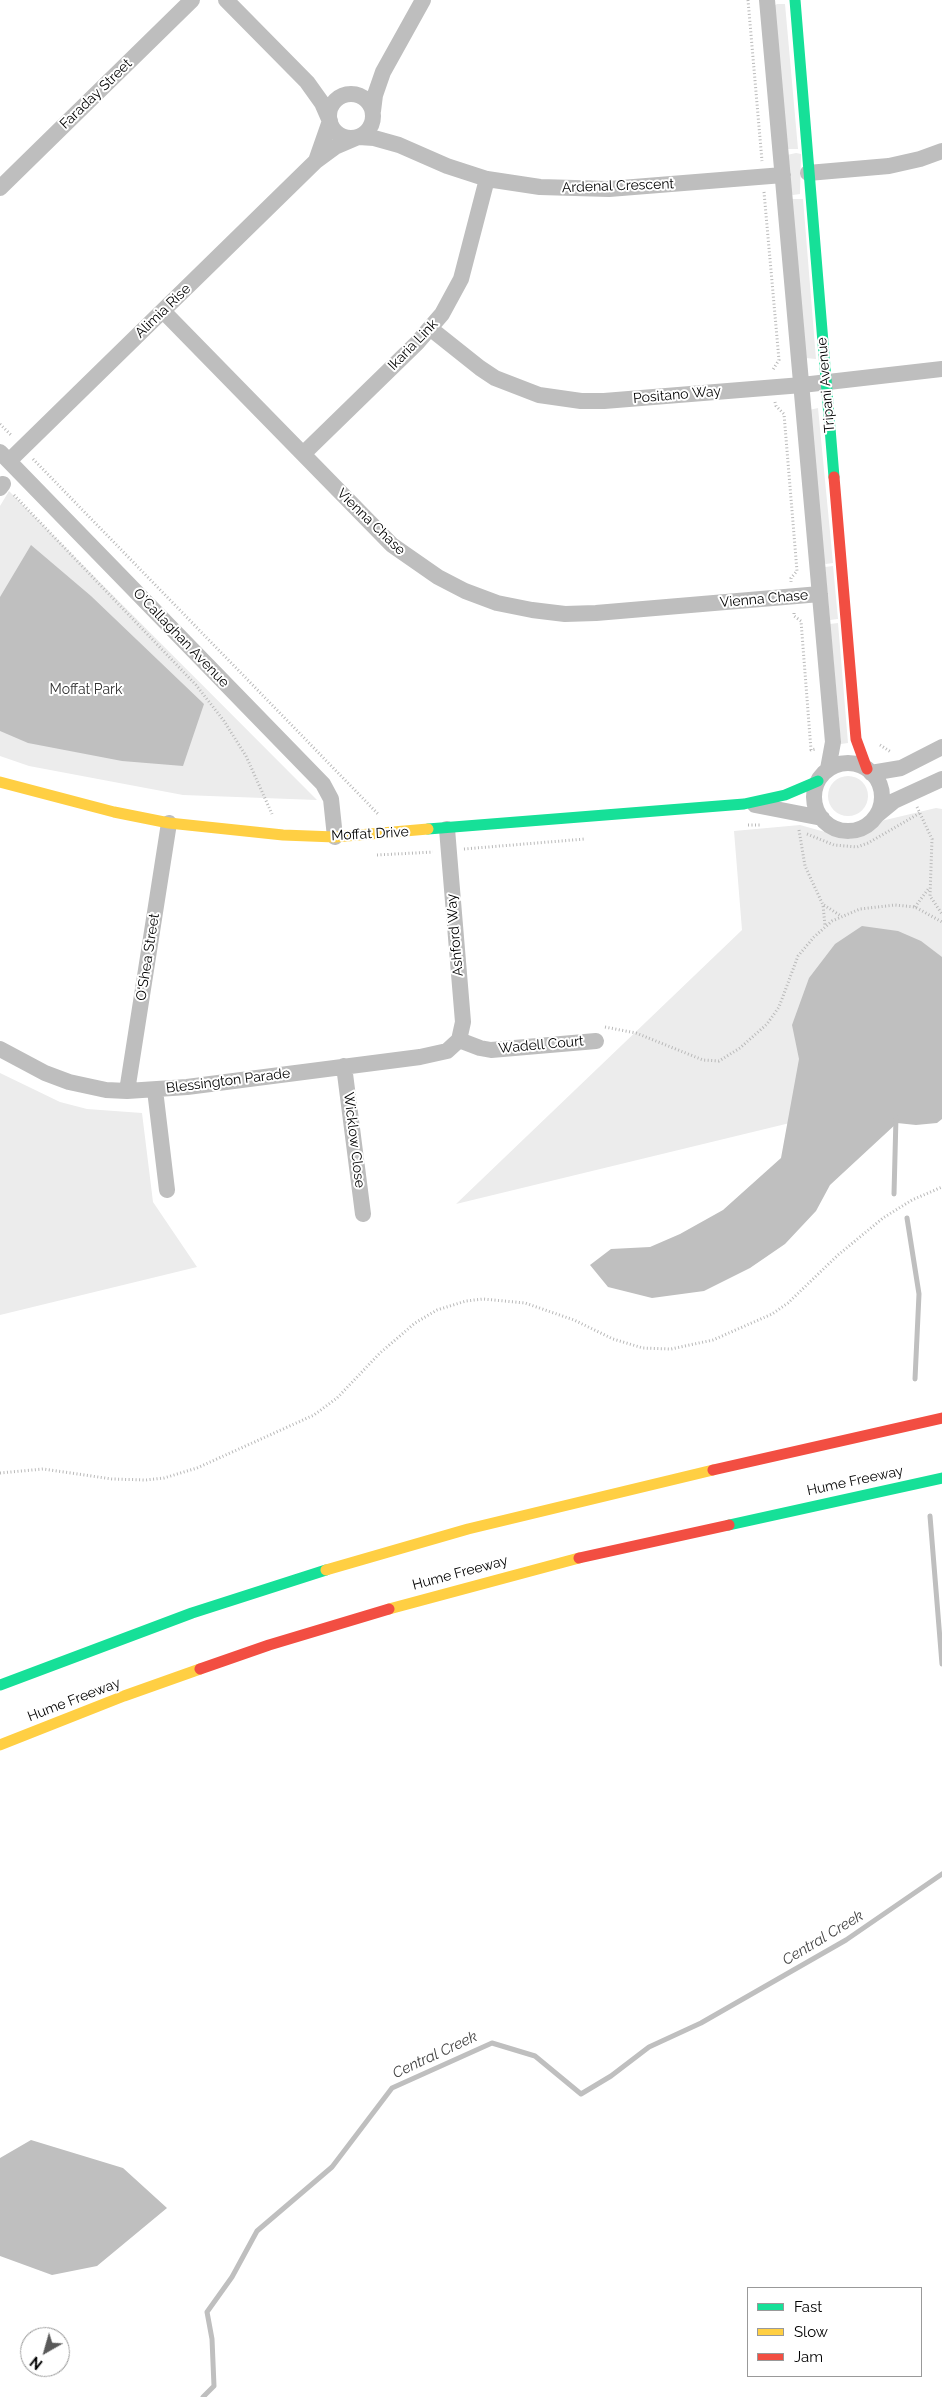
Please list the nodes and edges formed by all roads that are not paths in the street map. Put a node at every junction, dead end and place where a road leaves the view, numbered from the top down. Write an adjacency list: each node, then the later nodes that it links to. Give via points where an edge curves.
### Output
1 (192, 0): 18 (street, Faraday Street)
2 (226, 0): 7 (street)
3 (423, 0): 6 (street)
4 (767, 0): 16 (street, Tripani Avenue)
5 (795, 0): 15 (main road, Tripani Avenue)
6 (384, 72): 8 (street, via 365,87); 9 (street, via 375,95)
7 (307, 82): 8 (street); 10 (street)
8 (347, 95): 9 (street, via 365,99); 10 (street, via 332,105)
9 (373, 112): 11 (street, via 370,128); 12 (street, Ardenal Crescent, via 381,127)
10 (329, 120): 11 (street, via 337,133); 14 (street, Alimia Rise)
11 (358, 137): 12 (street, Ardenal Crescent); 14 (street, Alimia Rise, via 335,147)
12 (399, 145): 17 (street, Ardenal Crescent)
13 (942, 151): 15 (street, via 889,166)
14 (316, 161): 19 (street, Alimia Rise)
15 (808, 173): 22 (main road, Tripani Avenue)
16 (784, 175): 17 (street, Ardenal Crescent, via 572,190); 23 (street, Tripani Avenue)
17 (487, 179): 20 (street, Ikaria Link, via 460,279)
18 (0, 188)
19 (163, 311): 24 (street, Vienna Chase); 25 (street, Alimia Rise, via 22,448)
20 (431, 329): 23 (street, Positano Way, via 495,378 560,399 604,402); 24 (street, Ikaria Link)
21 (942, 369): 22 (street, Positano Way)
22 (825, 382): 23 (street, Positano Way); 28 (main road, Tripani Avenue, via 856,739)
23 (802, 385): 26 (street, Tripani Avenue)
24 (303, 454): 26 (street, Vienna Chase, via 368,522 413,562 465,591 497,603 565,614)
25 (4, 456): 37 (street, O'Callaghan Avenue, via 323,784 331,799)
26 (820, 594): 29 (street, Tripani Avenue, via 833,742)
27 (942, 747): 28 (street, via 901,768)
28 (869, 771): 29 (street, via 847,763); 33 (street, via 879,782 882,793)
29 (823, 775): 32 (main road, Moffat Drive, via 796,792); 34 (street, via 814,800)
30 (942, 779): 33 (street, via 894,801)
31 (0, 782): 35 (main road, Moffat Drive, via 114,812)
32 (744, 804): 34 (street, Moffat Drive); 36 (main road, Moffat Drive)
33 (877, 815): 34 (street, via 860,829 850,831 830,825)
34 (822, 818)
35 (169, 822): 37 (main road, Moffat Drive, via 272,834); 43 (street, O'Shea Street)
36 (447, 829): 37 (main road, Moffat Drive); 39 (street, Ashford Way, via 463,1022)
37 (335, 837)
38 (600, 1034): 39 (street, Wadell Court, via 491,1050)
39 (459, 1040): 41 (street, Blessington Parade, via 440,1054)
40 (0, 1050): 43 (street, Blessington Parade, via 69,1082)
41 (344, 1066): 42 (street, Blessington Parade); 45 (street, Wicklow Close)
42 (155, 1090): 43 (street, Blessington Parade); 44 (street)
43 (127, 1091)
44 (167, 1190)
45 (363, 1214)
46 (942, 1418): 48 (main road, via 468,1529 331,1568 192,1613)
47 (942, 1478): 49 (main road, Hume Freeway, via 586,1556 411,1602 251,1651)
48 (0, 1685)
49 (0, 1745)

